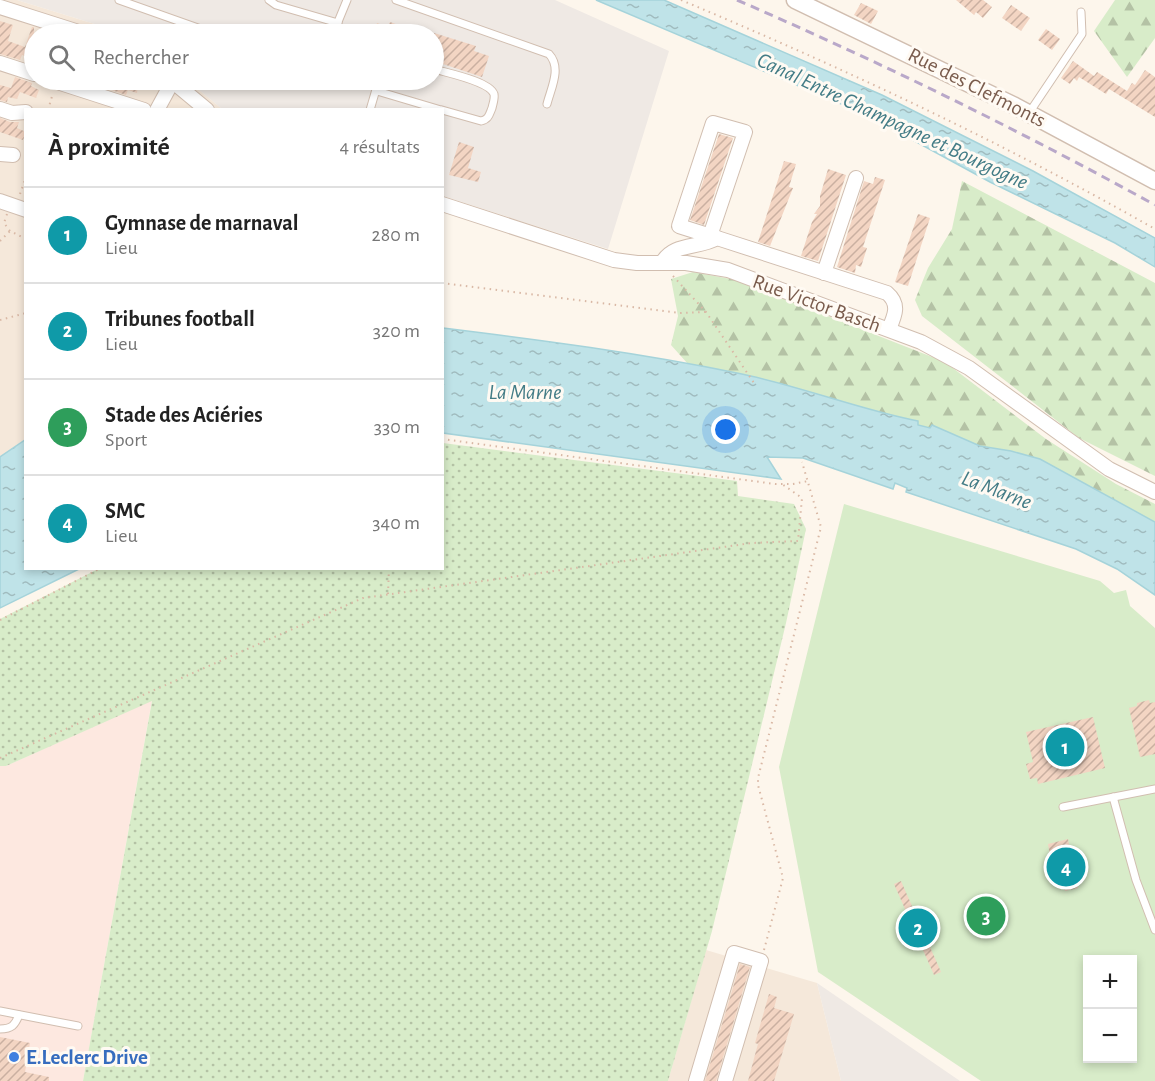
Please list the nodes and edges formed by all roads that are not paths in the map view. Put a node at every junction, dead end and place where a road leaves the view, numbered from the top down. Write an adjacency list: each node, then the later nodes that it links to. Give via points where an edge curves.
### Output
1 (119, 0): 10 (lane)
2 (269, 0): 8 (lane)
3 (347, 0): 8 (lane)
4 (396, 0): 18 (lane, via 549,54 556,72)
5 (795, 0): 27 (street, Rue des Clefmonts)
6 (0, 7): 9 (street)
7 (1082, 12): 27 (lane, via 1082,34)
8 (338, 22)
9 (54, 24)
10 (187, 24)
11 (0, 63): 12 (street)
12 (24, 71)
13 (444, 72): 25 (lane, via 486,85 494,93 494,100 486,120)
14 (84, 90): 19 (street)
15 (168, 90): 20 (street)
16 (184, 90): 21 (street)
17 (376, 91): 22 (lane); 23 (lane)
18 (547, 104)
19 (138, 108)
20 (158, 108)
21 (205, 108)
22 (371, 108)
23 (435, 108)
24 (0, 109): 26 (street)
25 (444, 111)
26 (24, 112)
27 (1029, 113): 29 (street, Rue des Clefmonts)
28 (856, 178): 33 (street)
29 (1155, 181)
30 (444, 205): 32 (street, Rue Victor Basch, via 614,260)
31 (714, 237): 31 (street, via 745,132 712,123 679,226); 32 (street, via 702,245 669,252); 33 (street)
32 (662, 263): 34 (street, Rue Victor Basch, via 728,270)
33 (824, 273): 34 (street, via 893,298 895,315)
34 (889, 329): 35 (street, Rue Victor Basch, via 951,357 1092,458)
35 (1155, 492)
36 (1155, 789): 37 (lane)
37 (1113, 797): 38 (lane); 39 (lane, via 1136,880)
38 (1064, 807)
39 (1155, 930)
40 (0, 1011): 41 (lane)
41 (19, 1015): 42 (lane); 43 (lane, via 11,1028)
42 (78, 1026)
43 (0, 1029)
44 (696, 1081): 45 (street, via 734,953 761,961)
45 (725, 1081)

